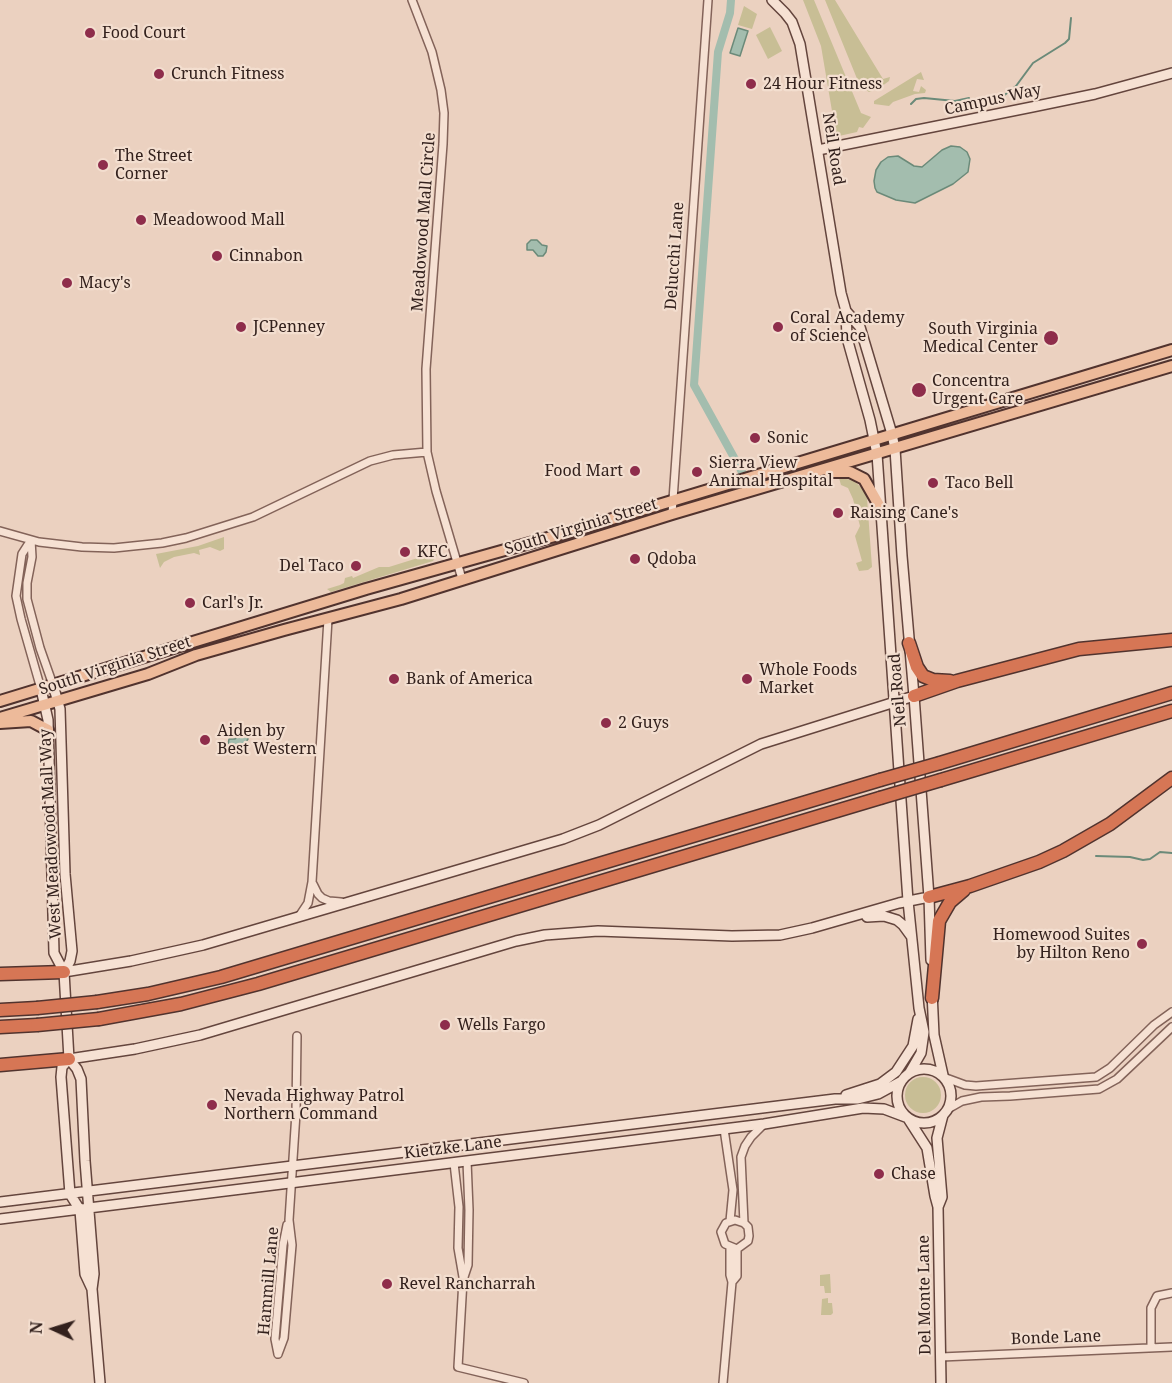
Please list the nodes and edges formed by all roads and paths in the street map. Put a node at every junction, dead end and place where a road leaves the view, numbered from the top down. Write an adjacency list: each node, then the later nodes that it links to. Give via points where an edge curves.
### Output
1 (412, 0): 12 (street, Meadowood Mall Circle, via 432,52 444,113 426,369)
2 (708, 0): 15 (street, Delucchi Lane)
3 (772, 0): 5 (main road, Neil Road, via 792,22 800,44)
4 (1172, 73): 5 (main road, Campus Way, via 1095,94)
5 (818, 150): 6 (main road, Neil Road)
6 (846, 311): 9 (main road, Neil Road, via 860,327); 10 (main road, Neil Road, via 848,346)
7 (1172, 350): 9 (main road, South Virginia Street)
8 (1172, 366): 11 (main road, South Virginia Street)
9 (892, 434): 10 (main road, South Virginia Street); 11 (main road, Neil Road)
10 (875, 439): 13 (main road, Neil Road); 15 (main road, South Virginia Street)
11 (895, 449): 13 (main road, South Virginia Street); 24 (main road, Neil Road)
12 (427, 452): 19 (street, via 370,461 253,517 179,539 103,548); 20 (street, Meadowood Mall Circle)
13 (877, 454): 14 (main road, South Virginia Street); 16 (main road, Neil Road)
14 (816, 472): 16 (main road, via 858,475 868,484); 17 (main road, South Virginia Street)
15 (672, 500): 17 (street, Delucchi Lane); 20 (main road, South Virginia Street)
16 (880, 507): 31 (main road, Neil Road)
17 (672, 514): 21 (main road, South Virginia Street)
18 (0, 531): 19 (street)
19 (31, 540): 26 (street, via 27,599); 29 (street, via 22,554 16,596)
20 (458, 564): 21 (street, Meadowood Mall Circle); 26 (main road, South Virginia Street, via 366,589)
21 (462, 579): 22 (main road, South Virginia Street)
22 (328, 619): 26 (main road, South Virginia Street, via 196,655 148,674); 37 (street)
23 (1172, 640): 25 (highway, via 1079,649)
24 (909, 643): 25 (highway, via 923,676); 28 (main road, Neil Road)
25 (957, 681): 28 (highway)
26 (56, 693): 29 (main road, South Virginia Street); 29 (main road, South Virginia Street); 45 (main road, West Meadowood Mall Way, via 61,720 65,874 72,951)
27 (1172, 693): 49 (highway, bridge, via 221,977 97,1002)
28 (914, 696): 31 (main road); 39 (main road, Neil Road)
29 (43, 697): 30 (main road, South Virginia Street); 33 (main road, South Virginia Street); 35 (main road, West Meadowood Mall Way)
30 (0, 701)
31 (894, 702): 40 (main road, via 761,744 563,839); 41 (main road, Neil Road)
32 (1172, 711): 51 (highway, bridge, via 258,984 182,1004 99,1019)
33 (0, 718)
34 (0, 723): 35 (main road, via 31,721)
35 (48, 730): 45 (main road, West Meadowood Mall Way, via 54,953)
36 (1172, 778): 38 (highway, via 1089,837 1039,862)
37 (312, 882): 40 (street, via 322,898); 42 (street, via 305,910)
38 (970, 886): 39 (highway); 47 (highway, via 950,902 939,921)
39 (929, 897): 41 (main road); 47 (main road, Neil Road)
40 (351, 901): 42 (main road)
41 (908, 901): 43 (main road); 44 (main road, Neil Road)
42 (296, 918): 45 (main road, via 166,954)
43 (837, 921): 44 (main road, via 884,916 903,925); 54 (main road, via 764,935 598,931 545,935 200,1035)
44 (912, 938): 48 (main road, Neil Road)
45 (64, 972): 46 (highway); 54 (main road, West Meadowood Mall Way)
46 (0, 974)
47 (932, 998): 57 (main road, Neil Road, via 934,1035)
48 (919, 1008): 56 (main road, Neil Road, via 924,1040); 59 (main road, via 916,1038 896,1072 871,1089)
49 (0, 1010)
50 (1172, 1012): 57 (street, via 1096,1077 976,1086)
51 (0, 1027)
52 (1172, 1027): 60 (street, via 1117,1079 1099,1089 981,1096 962,1101)
53 (297, 1036): 66 (street, Hammill Lane)
54 (69, 1059): 55 (highway); 68 (main road, West Meadowood Mall Way, via 81,1079); 69 (main road, West Meadowood Mall Way, via 62,1067 61,1078)
55 (0, 1065)
56 (909, 1072): 57 (main road, via 932,1069); 58 (main road)
57 (944, 1077): 60 (main road, via 951,1092)
58 (900, 1082): 59 (main road, Kietzke Lane, via 878,1095); 61 (main road, via 896,1100)
59 (835, 1099): 66 (main road, Kietzke Lane)
60 (946, 1112): 61 (main road, via 928,1123); 71 (main road, Del Monte Lane, via 937,1138 942,1197)
61 (908, 1119): 62 (main road, Kietzke Lane, via 884,1109 863,1107); 71 (main road, Del Monte Lane, via 927,1148)
62 (764, 1124): 63 (main road, Kietzke Lane); 76 (street, via 751,1137 741,1157)
63 (724, 1129): 64 (main road, Kietzke Lane); 75 (street, via 733,1190)
64 (467, 1161): 65 (main road, Kietzke Lane); 78 (street, via 468,1265)
65 (454, 1163): 67 (main road, Kietzke Lane); 78 (street, via 458,1248)
66 (292, 1167): 67 (street, Hammill Lane); 68 (main road, Kietzke Lane)
67 (290, 1184): 72 (main road, Kietzke Lane); 74 (street, Hammill Lane)
68 (88, 1192): 69 (main road, Kietzke Lane); 72 (main road, West Meadowood Mall Way)
69 (70, 1194): 70 (main road, Kietzke Lane); 72 (main road, West Meadowood Mall Way)
70 (0, 1202)
71 (938, 1207): 82 (main road, Del Monte Lane)
72 (84, 1209): 73 (main road, Kietzke Lane); 83 (main road, via 94,1274)
73 (0, 1219)
74 (289, 1220): 74 (street, Hammill Lane, via 283,1245 275,1339 278,1354 284,1338 292,1245)
75 (730, 1221): 76 (street); 77 (street, via 722,1227 721,1236 725,1244)
76 (744, 1223): 77 (street, via 749,1236 745,1245)
77 (734, 1248): 85 (street, via 737,1276 732,1282)
78 (464, 1280): 84 (street, via 458,1367)
79 (1172, 1293): 81 (street, via 1157,1296 1151,1308)
80 (1172, 1347): 81 (street, Bonde Lane)
81 (1151, 1348): 82 (street, Bonde Lane)
82 (941, 1357): 86 (main road, Del Monte Lane)
83 (100, 1383)
84 (524, 1383)
85 (723, 1383)
86 (941, 1383)

